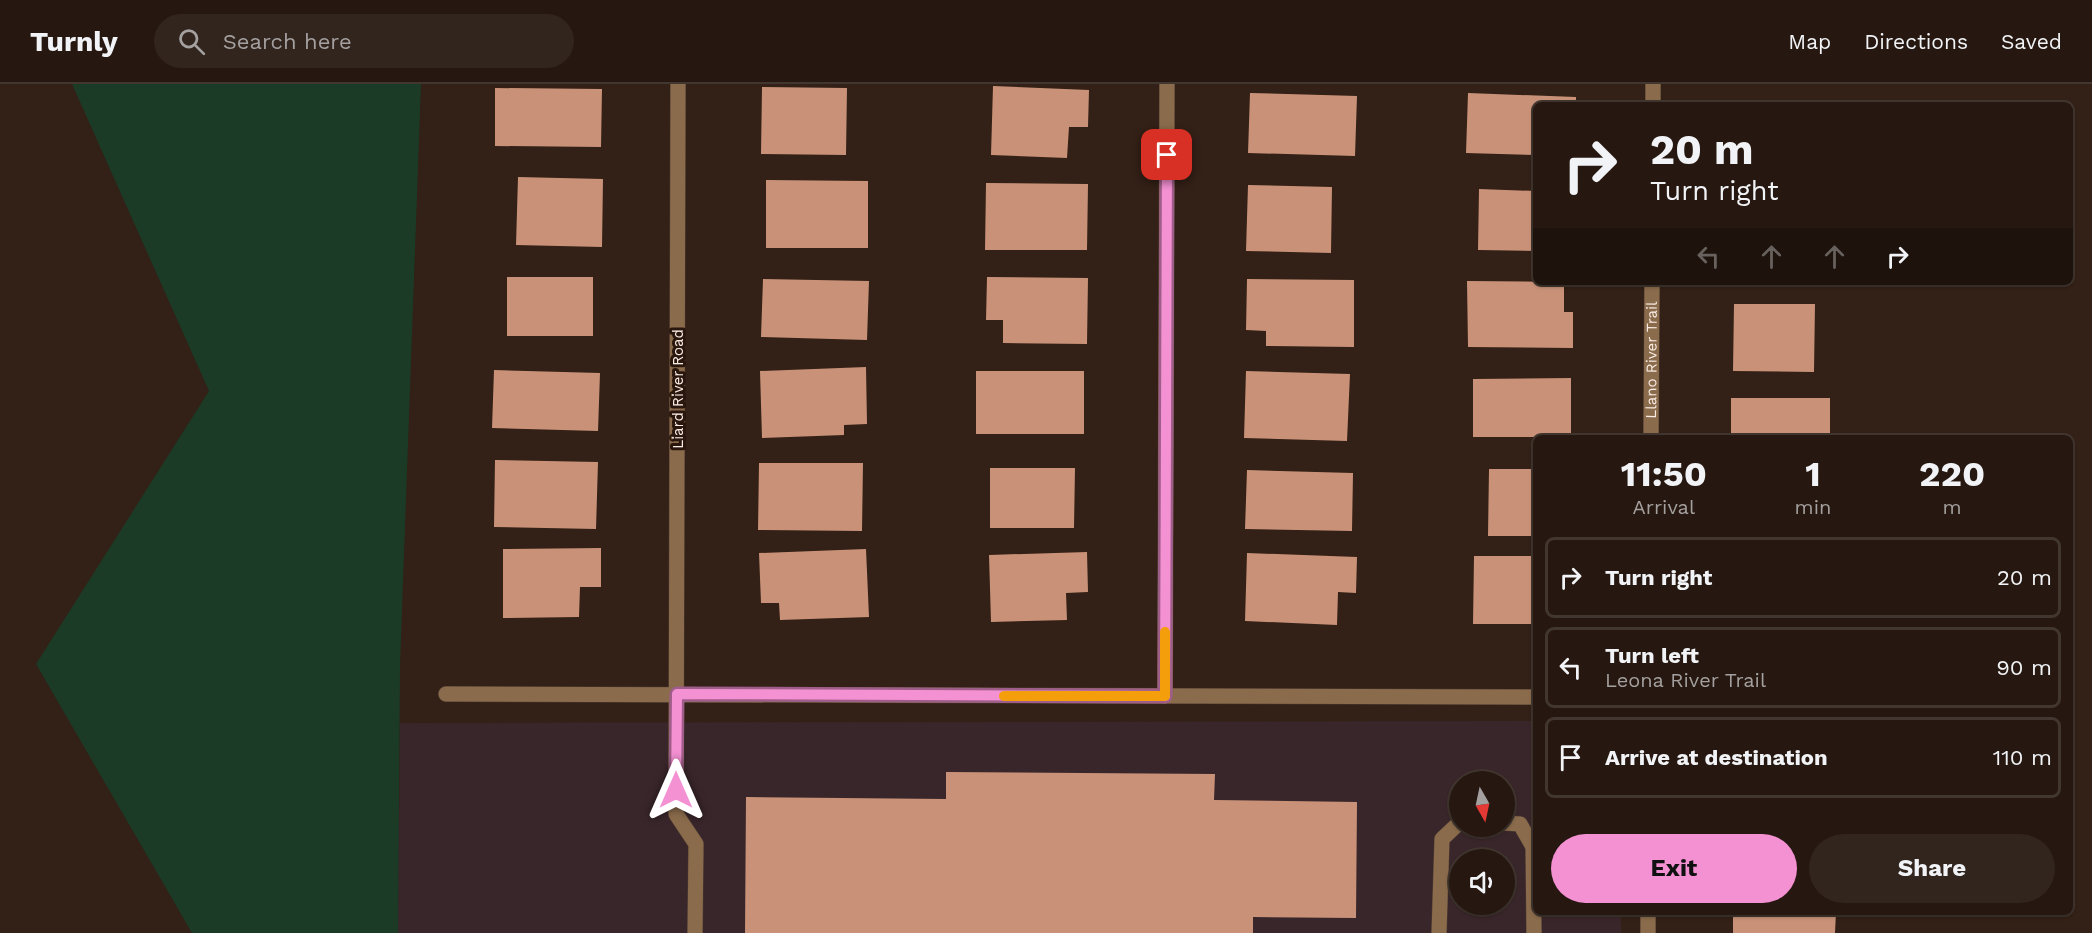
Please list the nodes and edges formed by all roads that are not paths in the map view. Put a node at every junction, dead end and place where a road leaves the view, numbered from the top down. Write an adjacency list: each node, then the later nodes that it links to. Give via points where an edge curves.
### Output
1 (678, 84): 8 (street, Liard River Road)
2 (1167, 84): 9 (street)
3 (1653, 84): 4 (street)
4 (1653, 102)
5 (1652, 285): 6 (street, Llano River Trail)
6 (1651, 435)
7 (446, 694): 8 (street)
8 (677, 694): 9 (street); 16 (street, Liard River Road, via 676,814 696,844)
9 (1165, 696): 10 (street)
10 (1533, 697)
11 (1515, 824): 13 (street, via 1520,824)
12 (1449, 832): 17 (street, via 1442,839)
13 (1533, 847)
14 (1534, 915): 18 (street)
15 (1648, 915): 19 (street)
16 (695, 933)
17 (1439, 933)
18 (1534, 933)
19 (1648, 933)

